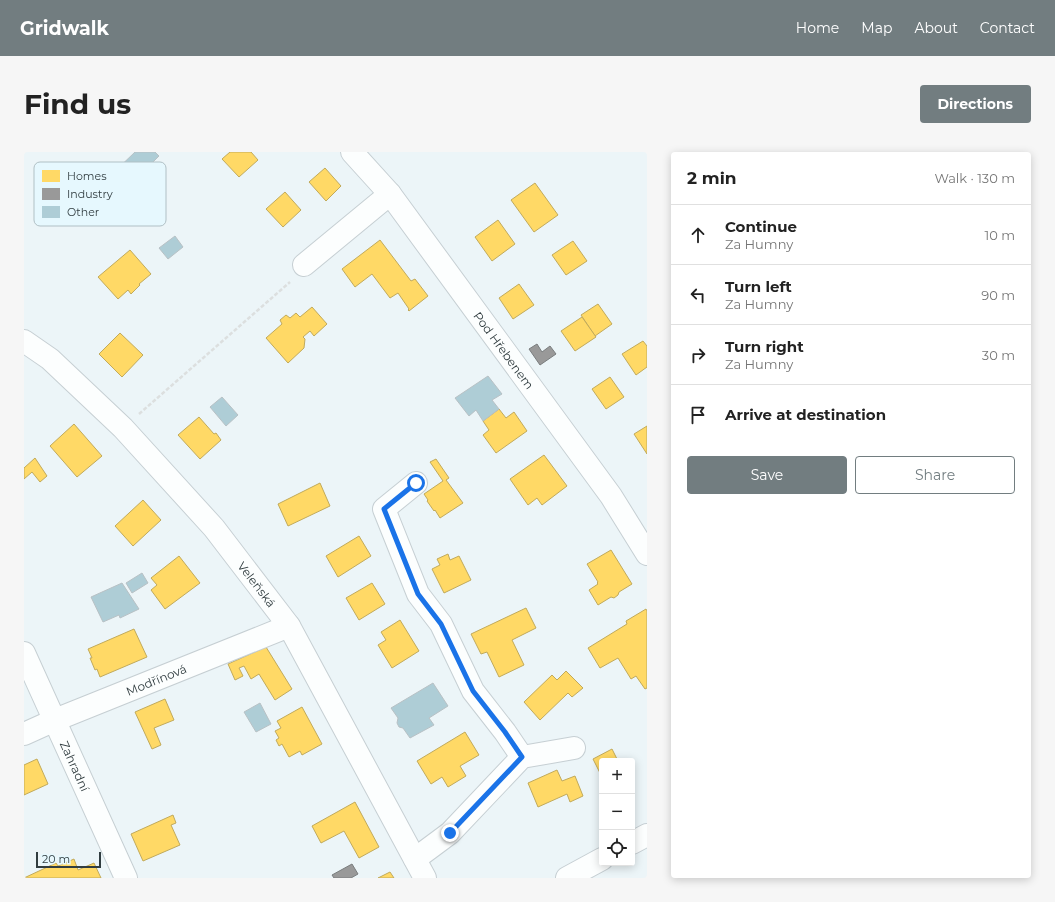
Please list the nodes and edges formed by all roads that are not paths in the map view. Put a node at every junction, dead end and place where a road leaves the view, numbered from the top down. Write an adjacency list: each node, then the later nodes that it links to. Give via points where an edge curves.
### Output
1 (352, 152): 2 (street, Pod Hřebenem)
2 (390, 194): 3 (street); 6 (street, Pod Hřebenem, via 611,496)
3 (298, 273)
4 (24, 341): 7 (street, Veleňská, via 50,359 123,428 214,528)
5 (416, 483): 12 (street, via 384,509 418,594 441,624 473,691)
6 (647, 554)
7 (289, 626): 9 (street, Modřínová); 15 (street, Veleňská)
8 (24, 653): 9 (street, Zahradní)
9 (55, 720): 10 (street, Modřínová); 17 (street, Zahradní)
10 (24, 734)
11 (574, 748): 12 (street)
12 (522, 757): 15 (street, via 450,833)
13 (647, 835): 14 (street)
14 (635, 841)
15 (415, 859): 18 (street, Veleňská)
16 (599, 861): 19 (street)
17 (126, 878)
18 (425, 878)
19 (567, 878)

